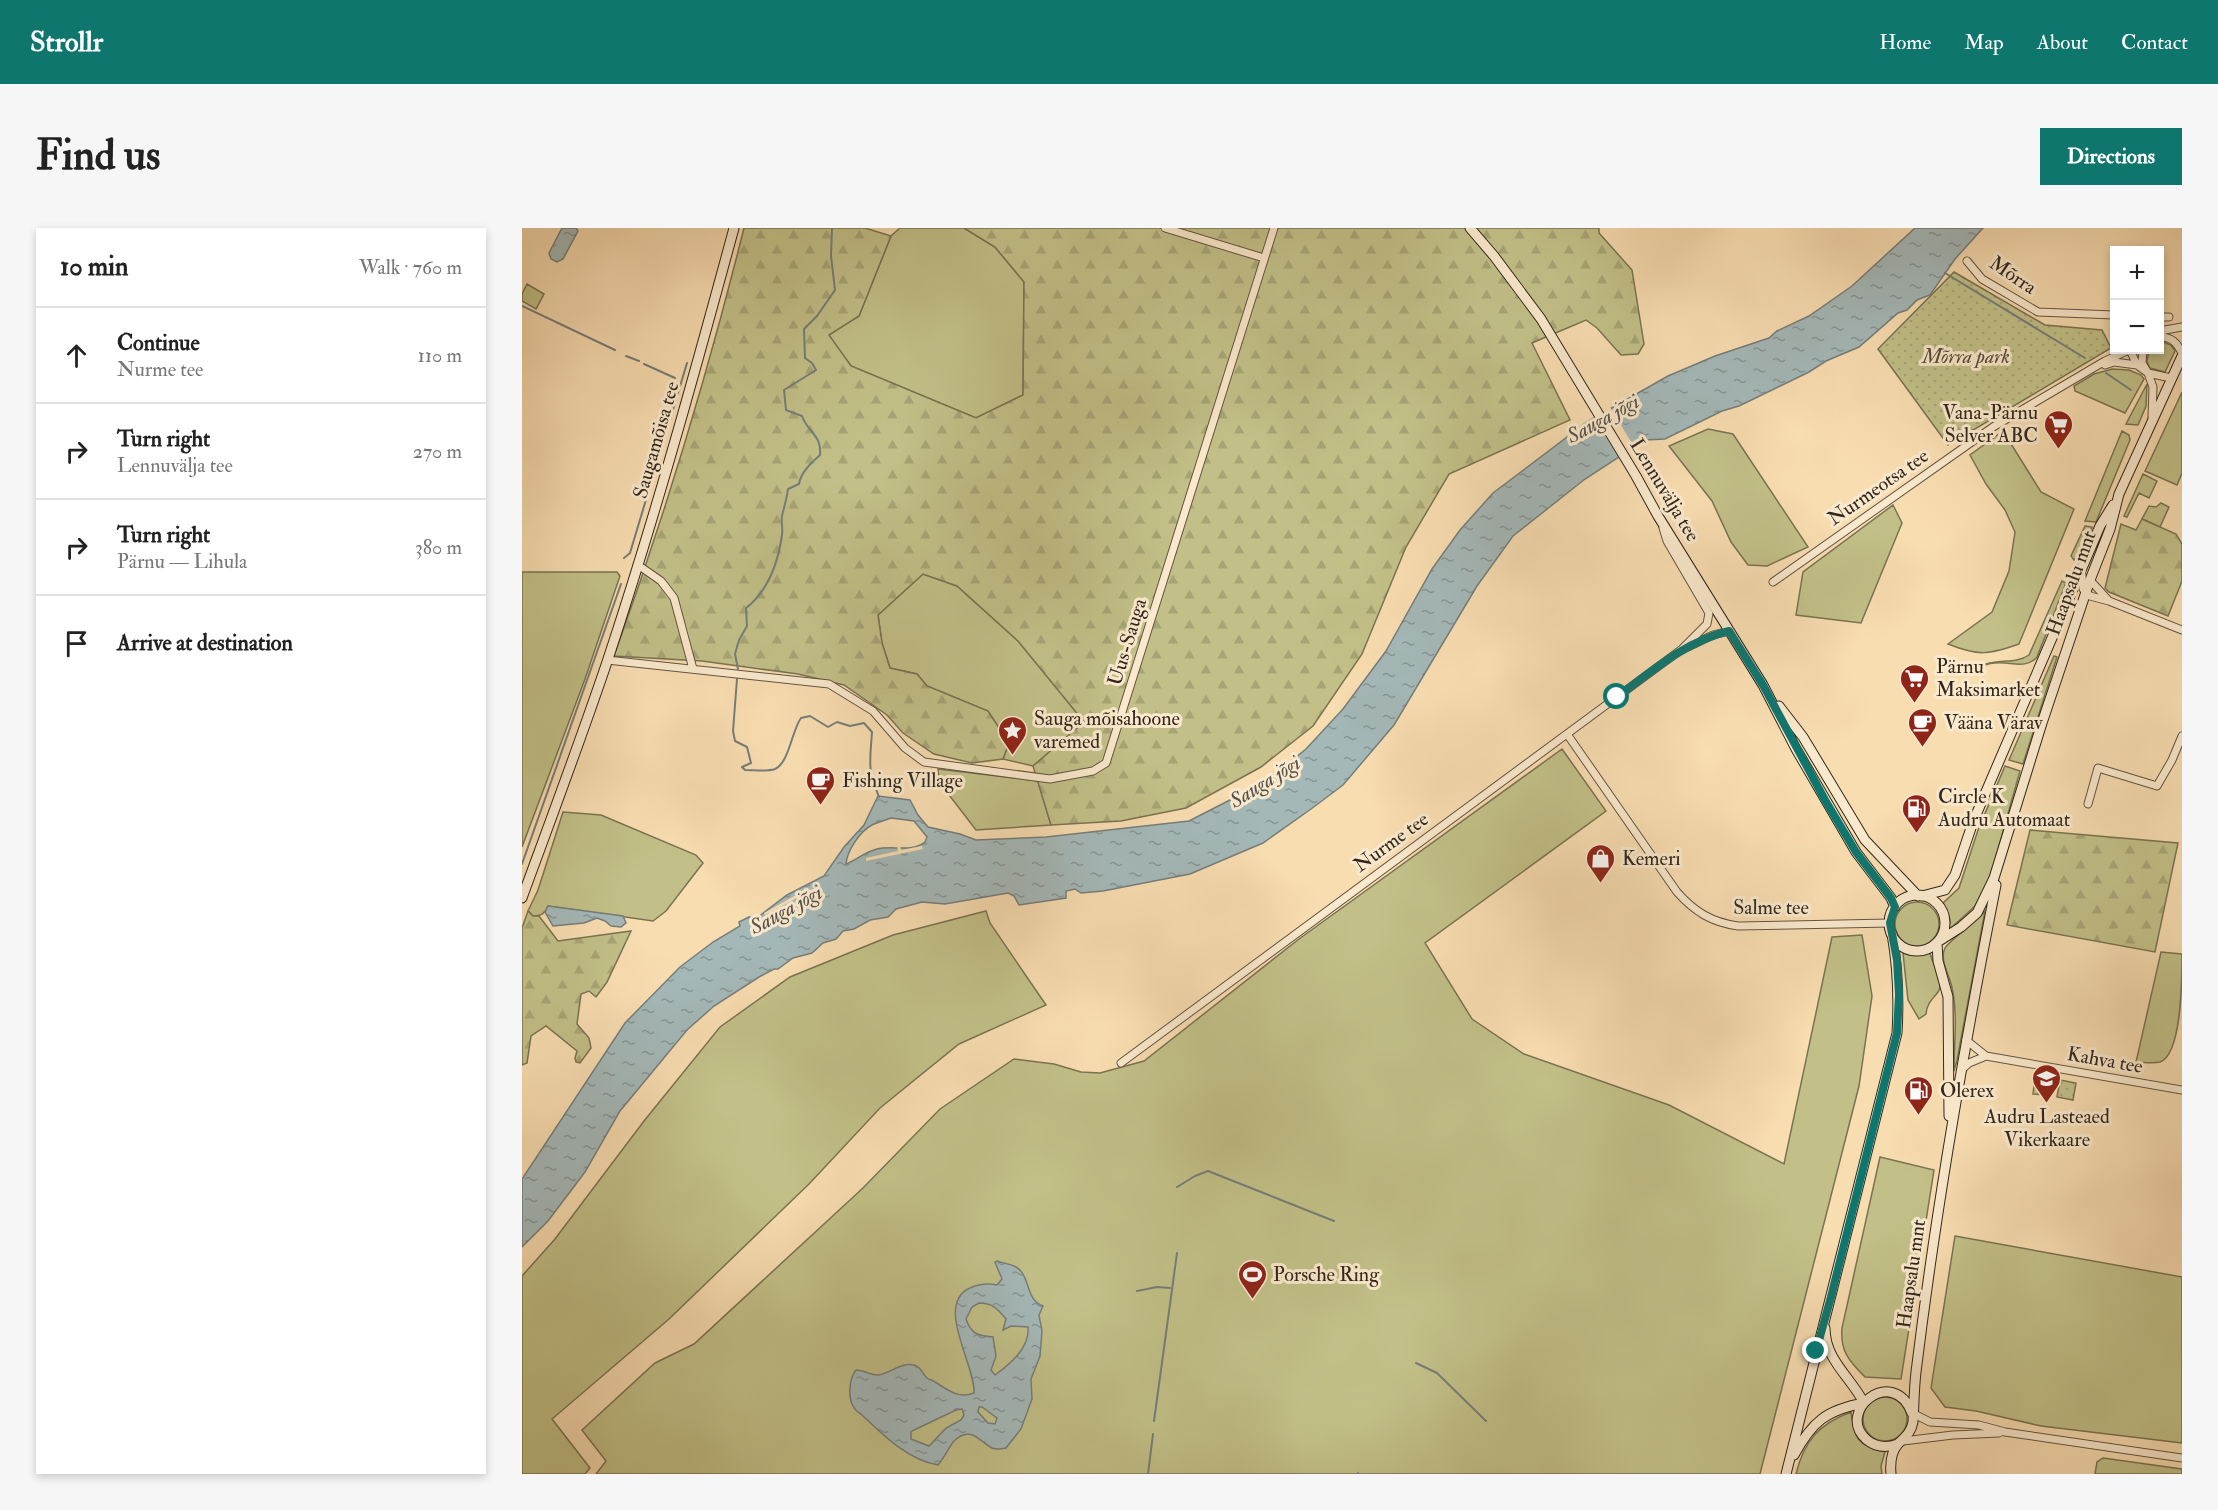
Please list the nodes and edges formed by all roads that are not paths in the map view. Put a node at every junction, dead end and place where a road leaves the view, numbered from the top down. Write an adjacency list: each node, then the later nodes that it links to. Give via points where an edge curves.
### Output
1 (734, 228): 24 (main road, Saugamõisa tee)
2 (1165, 228): 5 (street)
3 (1274, 228): 5 (street, Uus-Sauga)
4 (1470, 228): 23 (main road, Lennuvälja tee, via 1541,320)
5 (1264, 258): 36 (street, Uus-Sauga, via 1107,763 1093,771 1050,780 924,762 905,748 873,711 830,684)
6 (1967, 261): 7 (street, Mõrra, via 1982,279 2038,312)
7 (2110, 315)
8 (2164, 317): 9 (street)
9 (2169, 317)
10 (2182, 327): 11 (street)
11 (2164, 331)
12 (2164, 337): 16 (street, via 2176,342)
13 (2121, 354): 18 (street, Nurmeotsa tee)
14 (2132, 354): 17 (street)
15 (2143, 354): 19 (street)
16 (2182, 355): 20 (main road, Haapsalu mnt)
17 (2138, 365): 18 (street, via 2114,362); 19 (street)
18 (2094, 369): 27 (street, Nurmeotsa tee, via 1993,427)
19 (2148, 374): 20 (street); 21 (street, via 2153,387)
20 (2171, 378): 21 (main road, Haapsalu mnt)
21 (2152, 417): 22 (main road, Haapsalu mnt)
22 (2119, 494): 25 (main road); 26 (main road, Haapsalu mnt)
23 (1658, 516): 30 (main road, Lennuvälja tee); 31 (street, via 1667,541 1709,613)
24 (638, 565): 35 (main road, Saugamõisa tee); 36 (street, via 661,581 674,598)
25 (2082, 568): 28 (street, via 2081,584); 42 (main road, via 1973,822 1952,882 1941,892)
26 (2090, 580): 28 (main road, Haapsalu mnt); 29 (street)
27 (1773, 582)
28 (2086, 593): 29 (street); 41 (main road, Haapsalu mnt)
29 (2109, 601): 32 (street)
30 (1724, 622): 31 (street); 33 (main road, Lennuvälja tee)
31 (1707, 624): 34 (street, Nurme tee)
32 (2182, 630)
33 (1729, 631): 34 (street, Nurme tee); 37 (main road, Lennuvälja tee)
34 (1682, 649): 38 (street, Nurme tee)
35 (607, 660): 36 (street, Uus-Sauga); 43 (main road, Saugamõisa tee)
36 (693, 669)
37 (1763, 685): 42 (main road, Lennuvälja tee, via 1803,737 1864,840); 44 (main road, Lennuvälja tee, via 1825,800)
38 (1566, 734): 45 (street, Salme tee, via 1677,892 1705,917 1738,926); 50 (street, Nurme tee)
39 (2182, 736): 40 (street, via 2157,786 2098,768)
40 (2088, 804)
41 (2001, 862): 47 (main road, via 1977,913); 48 (main road)
42 (1920, 896): 44 (main road, via 1906,898); 47 (main road, via 1935,902 1943,914 1945,929)
43 (522, 898)
44 (1895, 907): 45 (main road)
45 (1890, 923): 46 (main road)
46 (1892, 934): 47 (main road, via 1901,946 1911,950 1927,950); 54 (main road, via 1899,995 1897,1033)
47 (1938, 942): 53 (main road, via 1938,961 1949,1007)
48 (1966, 1040): 49 (street, Kahva tee); 51 (main road)
49 (1986, 1056): 51 (street); 52 (street, Kahva tee)
50 (1121, 1063)
51 (1961, 1070): 53 (main road)
52 (2182, 1090)
53 (1949, 1141): 56 (main road, Haapsalu mnt)
54 (1826, 1316): 55 (main road, via 1829,1351); 60 (main road)
55 (1864, 1402): 56 (main road, via 1873,1395 1891,1392 1906,1401); 58 (main road, via 1858,1418 1864,1437 1878,1446); 60 (main road, via 1842,1407 1820,1419 1806,1433)
56 (1912, 1413): 57 (street, via 1930,1422 1979,1425); 58 (main road, via 1910,1431)
57 (2005, 1432): 58 (street); 59 (street)
58 (1901, 1442): 62 (main road, via 1891,1459)
59 (2182, 1458)
60 (1789, 1464): 61 (main road)
61 (1786, 1474)
62 (1891, 1474)

